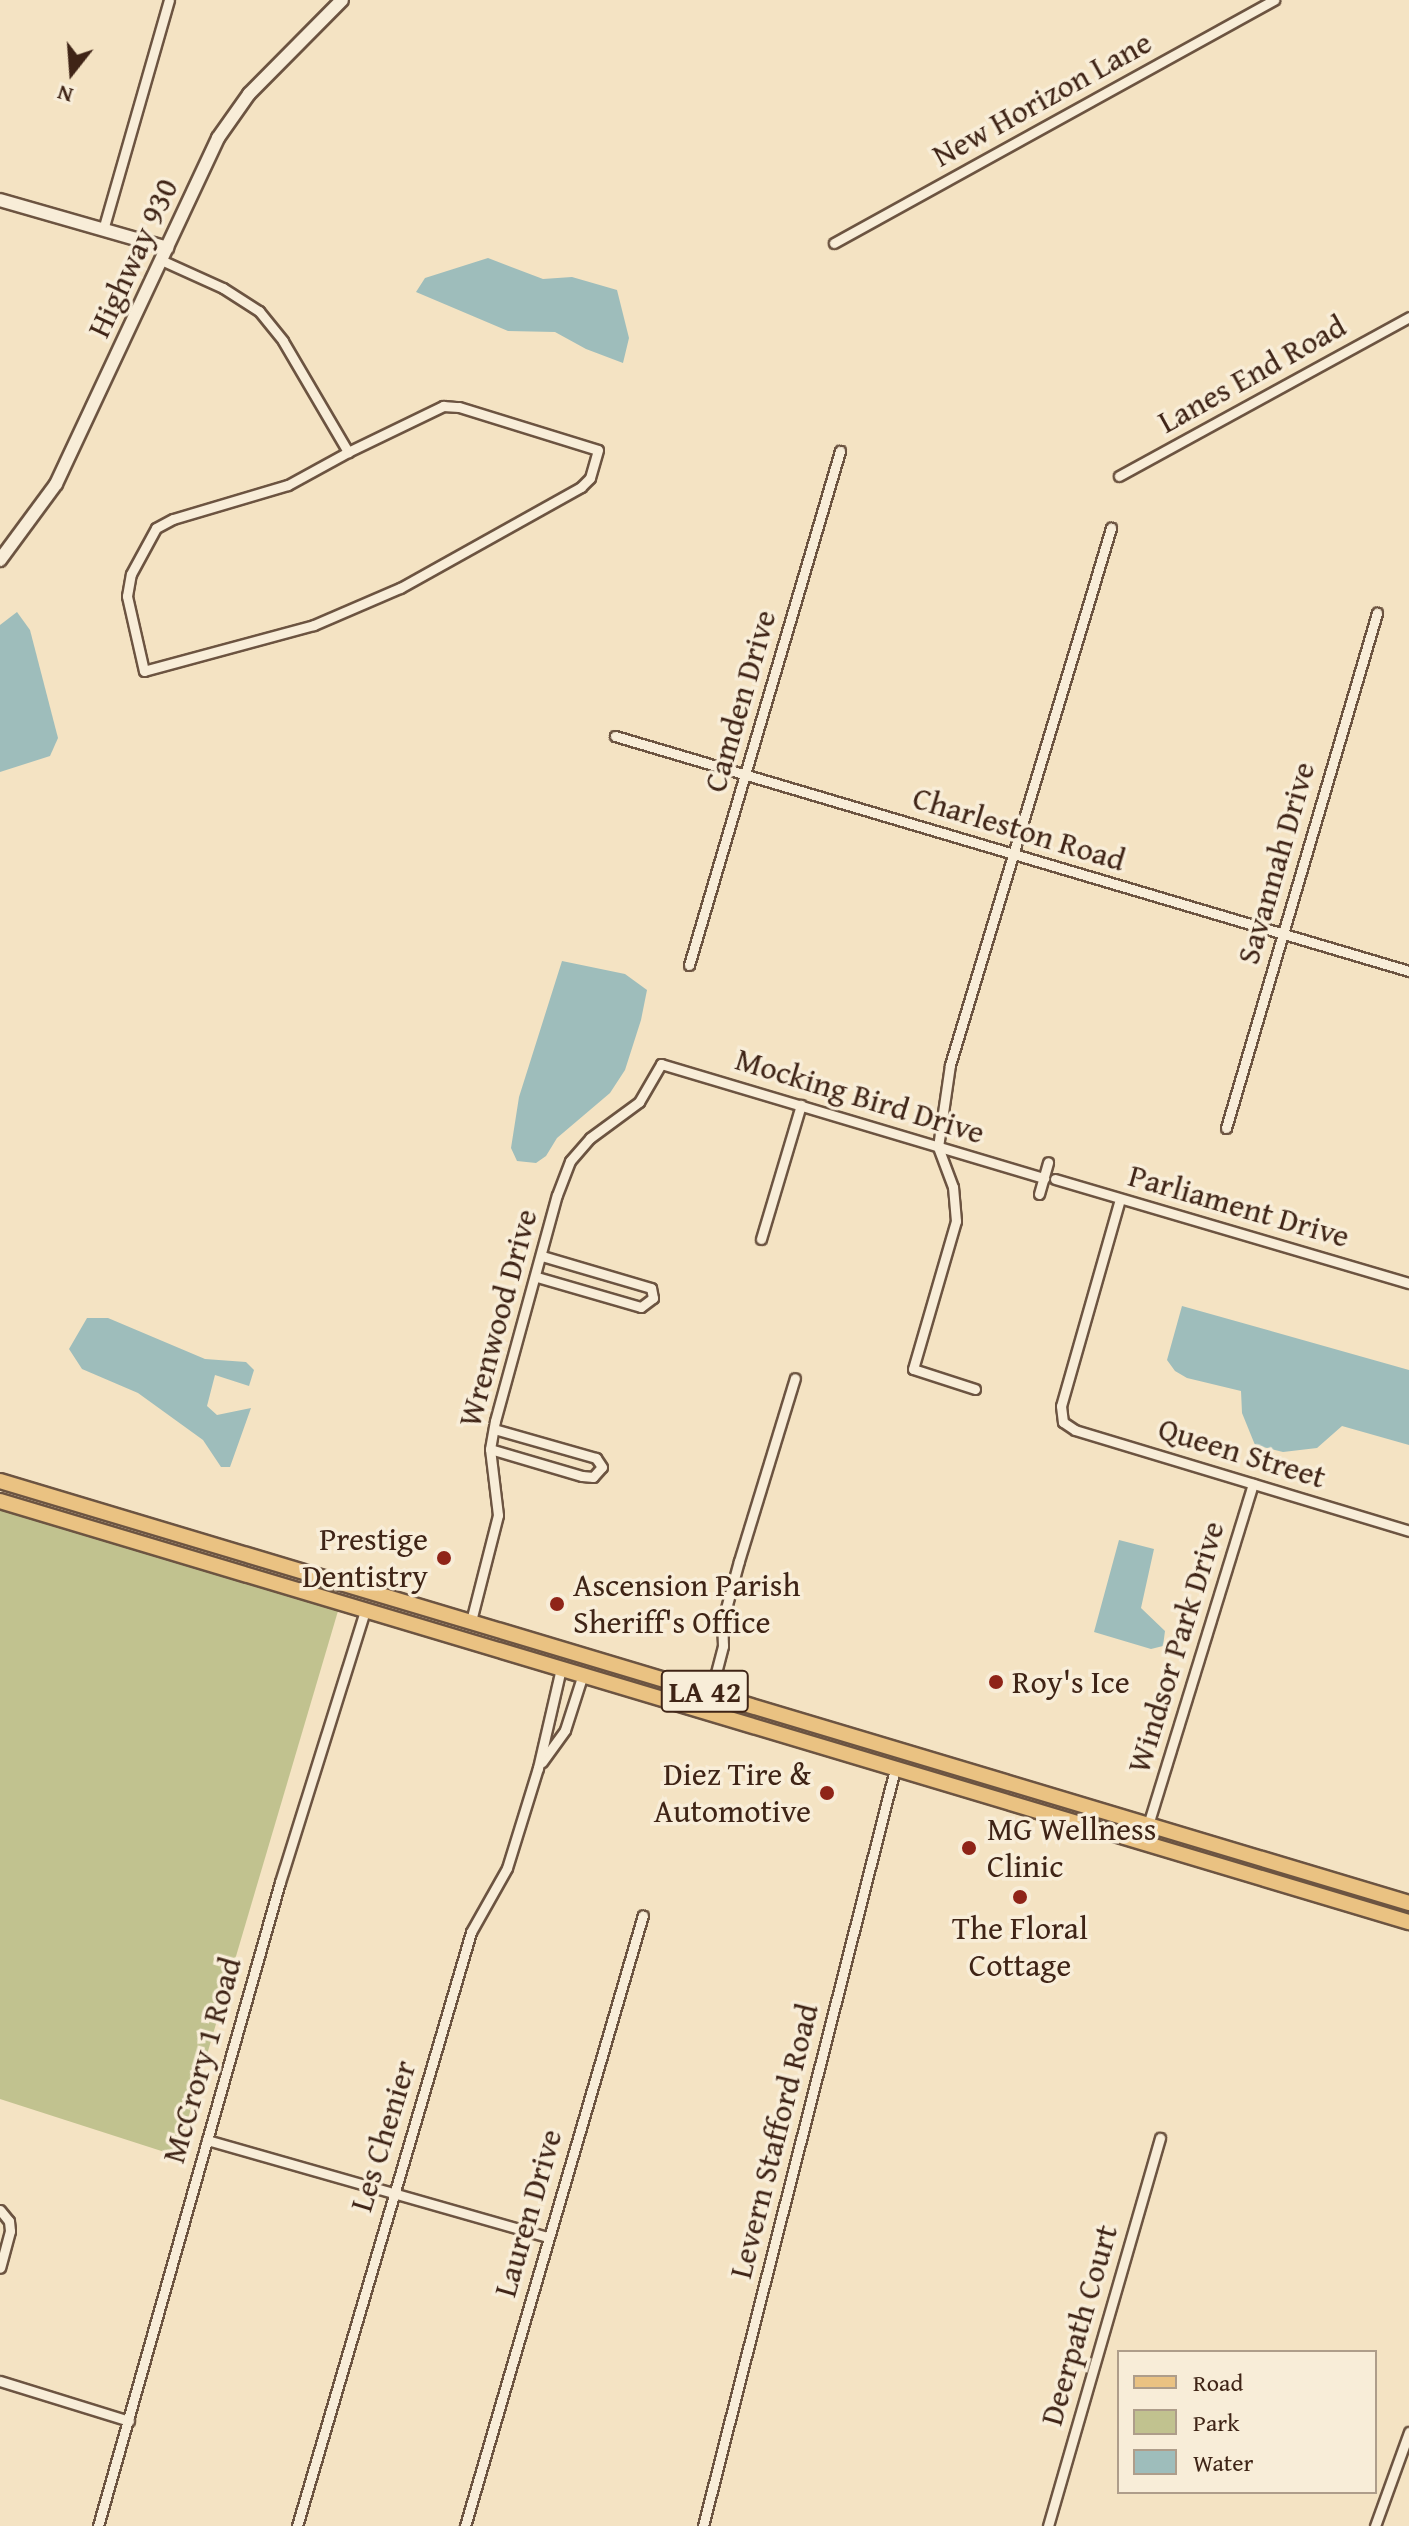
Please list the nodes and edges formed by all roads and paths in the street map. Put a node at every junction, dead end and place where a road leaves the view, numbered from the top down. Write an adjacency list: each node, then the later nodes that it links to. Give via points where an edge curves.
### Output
1 (169, 0): 5 (street)
2 (342, 0): 7 (street, Highway 930, via 242,102 218,138)
3 (1274, 0): 6 (street, New Horizon Lane)
4 (0, 200): 5 (street)
5 (103, 230): 7 (street)
6 (834, 243)
7 (164, 254): 10 (street, via 259,311 290,351); 13 (street, Highway 930, via 56,484)
8 (1409, 317): 11 (street, Lanes End Road)
9 (840, 451): 16 (street, Camden Drive)
10 (348, 452): 10 (street, via 443,406 598,450 590,478 581,487 400,588 314,625 144,671 127,596 131,574 156,528 288,485)
11 (1119, 476)
12 (1111, 528): 17 (street)
13 (0, 560)
14 (1377, 613): 18 (street, Savannah Drive)
15 (615, 736): 16 (street, Charleston Road)
16 (746, 774): 17 (street, Charleston Road); 19 (street, Camden Drive)
17 (1013, 853): 18 (street, Charleston Road); 24 (street, via 950,1065)
18 (1282, 933): 20 (street, Charleston Road); 23 (street, Savannah Drive)
19 (689, 965)
20 (1409, 971)
21 (661, 1064): 22 (street, Mocking Bird Drive); 31 (street, Wrenwood Drive, via 639,1102 590,1138 570,1161)
22 (801, 1105): 24 (street, Mocking Bird Drive); 30 (street)
23 (1226, 1128)
24 (938, 1147): 26 (street, Mocking Bird Drive); 35 (street, via 953,1187 956,1221 913,1369)
25 (1048, 1162): 26 (street)
26 (1044, 1178): 28 (street)
27 (1055, 1179): 29 (street, Parliament Drive)
28 (1039, 1194)
29 (1120, 1199): 33 (street, Parliament Drive); 39 (street, Queen Street, via 1061,1406 1063,1422)
30 (761, 1239)
31 (542, 1256): 32 (street, Wrenwood Drive); 32 (street, via 651,1288 653,1298 641,1307)
32 (537, 1277): 36 (street, Wrenwood Drive)
33 (1409, 1283)
34 (795, 1378): 49 (street, via 734,1577)
35 (975, 1389)
36 (494, 1429): 37 (street, Wrenwood Drive); 37 (street, via 596,1458 602,1467 593,1477 582,1476)
37 (490, 1449): 45 (street, Wrenwood Drive, via 498,1515)
38 (0, 1481): 43 (main road, LA 42)
39 (1253, 1484): 41 (street, Queen Street); 56 (street, Windsor Park Drive)
40 (0, 1501): 42 (main road, LA 42)
41 (1409, 1531)
42 (213, 1565): 43 (main road, via 247,1567 289,1580); 44 (main road, LA 42)
43 (307, 1573): 45 (main road, LA 42)
44 (365, 1610): 45 (main road, via 377,1602 442,1621); 46 (main road, LA 42); 61 (street, McCrory 1 Road)
45 (471, 1621): 49 (main road, LA 42)
46 (561, 1668): 47 (main road, LA 42); 48 (main road, via 581,1664); 51 (street, Les Chenier)
47 (583, 1674): 48 (main road, LA 42); 51 (street, Les Chenier, via 565,1730)
48 (635, 1684): 50 (main road, via 717,1704); 52 (main road, LA 42)
49 (711, 1692): 50 (main road, LA 42)
50 (749, 1704): 53 (main road, LA 42)
51 (538, 1768): 62 (street, Les Chenier, via 507,1868 471,1932)
52 (895, 1769): 53 (main road, via 903,1763 943,1773); 54 (main road, LA 42); 72 (street, Levern Stafford Road)
53 (962, 1770): 55 (main road, LA 42)
54 (1043, 1812): 55 (main road, via 1093,1820); 59 (main road, LA 42)
55 (1115, 1815): 56 (main road, LA 42)
56 (1148, 1825): 57 (main road, LA 42)
57 (1409, 1903)
58 (643, 1915): 64 (street, Lauren Drive)
59 (1409, 1922)
60 (1160, 2138): 73 (street, Deerpath Court)
61 (207, 2140): 62 (street); 67 (street, McCrory 1 Road)
62 (393, 2194): 64 (street); 70 (street, Les Chenier)
63 (0, 2210): 65 (street, via 10,2231)
64 (547, 2237): 71 (street, Lauren Drive)
65 (0, 2268)
66 (0, 2381): 67 (street)
67 (129, 2421): 69 (street, McCrory 1 Road)
68 (1409, 2432): 74 (street)
69 (98, 2526)
70 (297, 2526)
71 (465, 2526)
72 (703, 2526)
73 (1048, 2526)
74 (1375, 2526)

